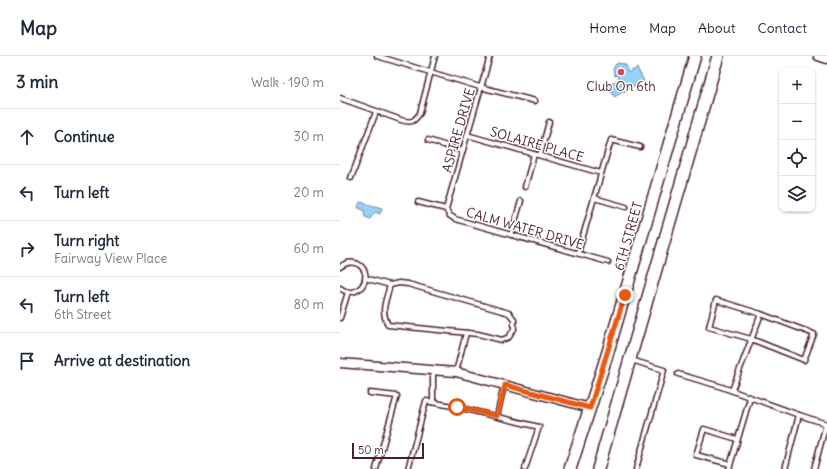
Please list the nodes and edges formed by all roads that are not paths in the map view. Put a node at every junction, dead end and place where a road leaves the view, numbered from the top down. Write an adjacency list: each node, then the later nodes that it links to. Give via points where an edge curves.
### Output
1 (377, 56): 9 (lane)
2 (394, 56): 9 (lane)
3 (435, 56): 10 (lane)
4 (490, 56): 11 (lane, ASPIRE DRIVE)
5 (695, 56): 52 (main road, 6TH STREET)
6 (718, 56): 42 (main road)
7 (818, 56): 8 (street)
8 (827, 59)
9 (392, 61): 10 (lane)
10 (430, 72): 11 (lane); 14 (lane, via 416,120 410,122)
11 (480, 88): 13 (lane); 16 (lane, ASPIRE DRIVE)
12 (340, 98): 14 (lane)
13 (535, 101)
14 (376, 112): 23 (lane)
15 (549, 122): 21 (lane)
16 (467, 134): 19 (lane, ASPIRE DRIVE); 20 (lane, SOLAIRE PLACE)
17 (428, 140): 19 (lane)
18 (640, 147): 22 (lane, via 611,140)
19 (462, 151): 29 (lane, ASPIRE DRIVE)
20 (534, 154): 21 (lane, SOLAIRE PLACE); 24 (lane)
21 (540, 156): 22 (lane, SOLAIRE PLACE)
22 (601, 173): 25 (lane)
23 (351, 178)
24 (525, 187)
25 (594, 198): 28 (lane); 31 (lane)
26 (521, 201): 30 (lane)
27 (418, 202): 29 (lane, CALM WATER DRIVE)
28 (626, 207)
29 (446, 209): 30 (lane, CALM WATER DRIVE, via 449,216 455,219)
30 (511, 235): 31 (lane, CALM WATER DRIVE)
31 (578, 253): 32 (lane, CALM WATER DRIVE)
32 (608, 262)
33 (340, 267): 34 (lane, via 354,263 362,268)
34 (365, 278): 35 (lane); 37 (lane, via 362,287 354,292)
35 (390, 285): 40 (lane, via 383,309 388,325); 40 (lane, via 408,284 509,313 514,319 514,329 509,337 502,340)
36 (340, 288): 37 (lane)
37 (348, 292): 39 (lane)
38 (761, 314): 41 (lane); 41 (lane, via 716,300 709,327); 41 (lane, via 814,334 804,360)
39 (340, 318)
40 (466, 333): 45 (lane)
41 (750, 339): 48 (lane)
42 (630, 360): 62 (main road); 63 (lane, via 664,370)
43 (340, 363): 44 (street)
44 (433, 370): 45 (street); 51 (lane)
45 (456, 372): 47 (street)
46 (678, 374): 48 (lane)
47 (505, 385): 52 (street); 54 (lane)
48 (732, 390): 50 (lane)
49 (370, 393): 58 (lane, via 397,396)
50 (750, 398): 53 (lane); 56 (lane)
51 (433, 402): 54 (lane); 59 (lane, via 426,401)
52 (590, 408): 61 (main road, 6TH STREET)
53 (799, 415): 55 (lane); 64 (lane)
54 (497, 416): 60 (lane, via 538,427)
55 (827, 424): 65 (lane)
56 (737, 439): 57 (lane); 57 (lane, via 704,429 696,455)
57 (729, 467)
58 (376, 469)
59 (408, 469)
60 (525, 469)
61 (570, 469)
62 (598, 469)
63 (636, 469)
64 (785, 469)
65 (814, 469)

